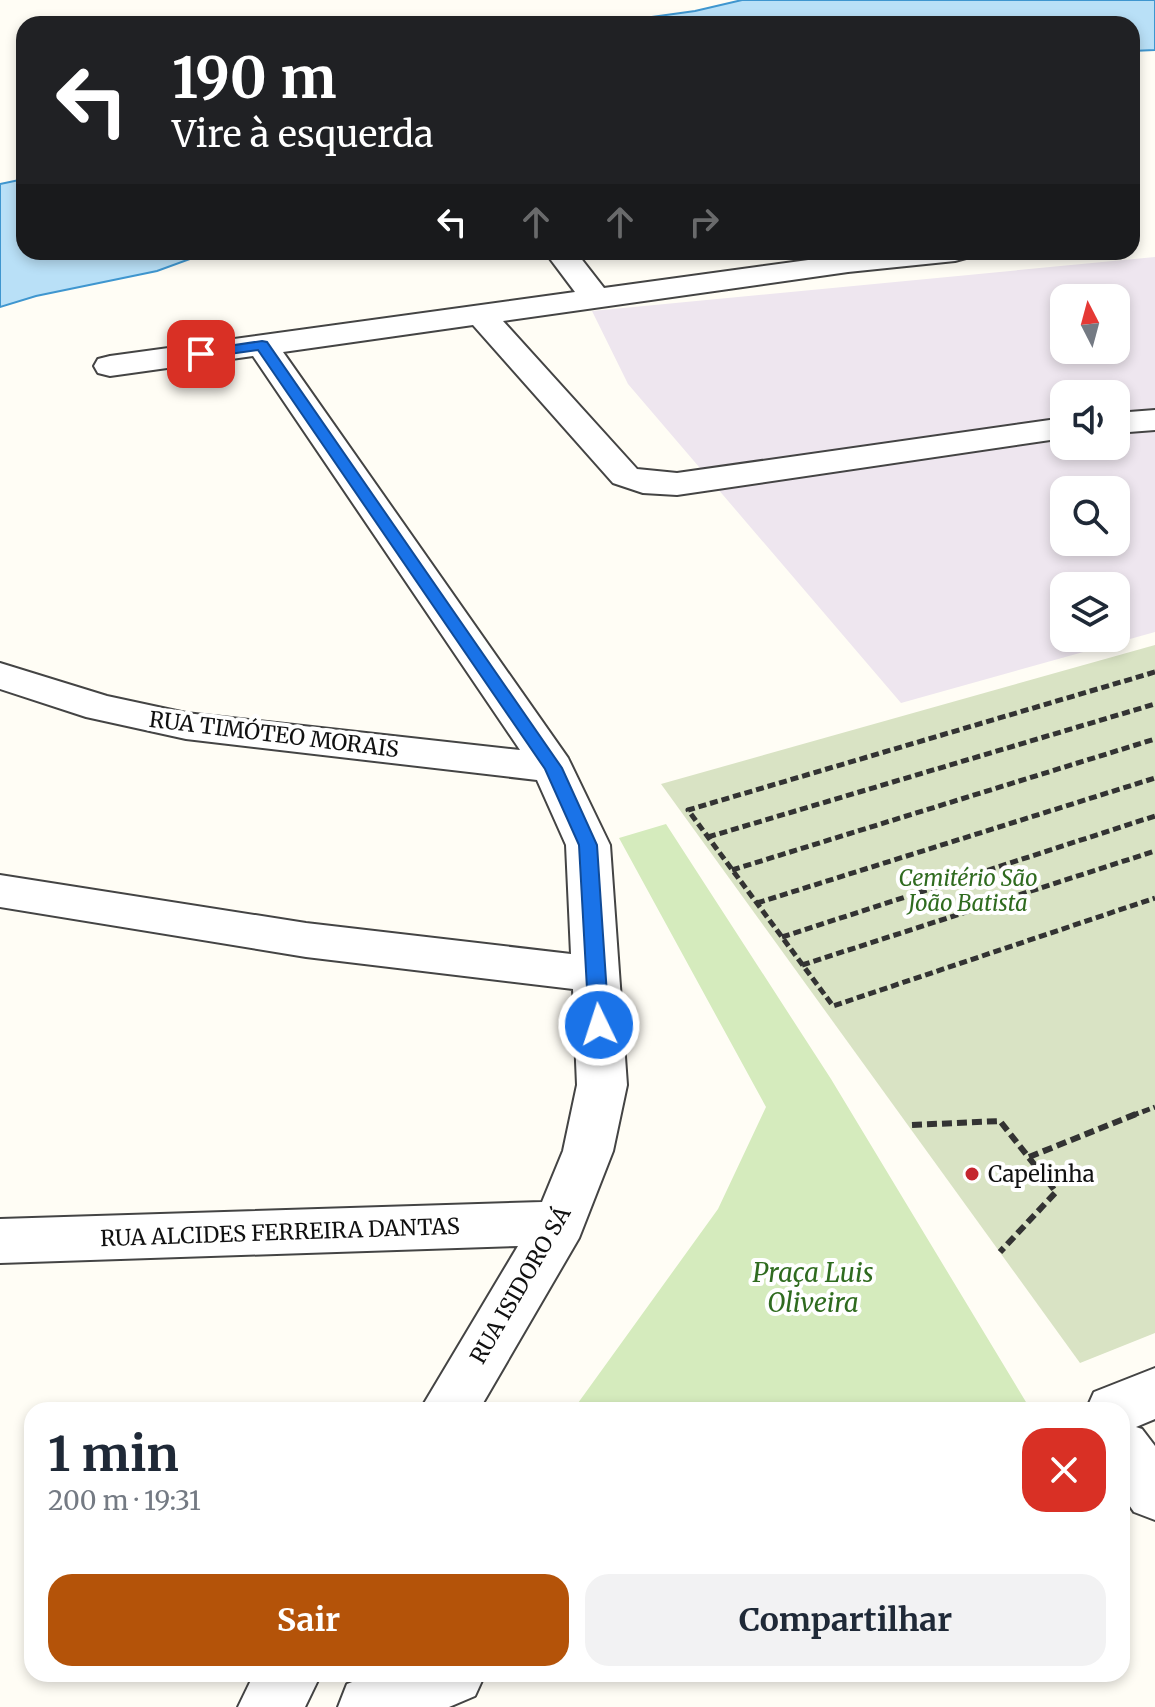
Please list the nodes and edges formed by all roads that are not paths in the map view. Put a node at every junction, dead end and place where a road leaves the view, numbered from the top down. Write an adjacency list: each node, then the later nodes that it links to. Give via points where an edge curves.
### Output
1 (566, 260): 3 (street)
2 (877, 260): 3 (street)
3 (597, 299): 4 (street)
4 (481, 315): 5 (street); 9 (street, via 625,476 643,482 677,484)
5 (262, 345): 6 (street); 11 (street, RUA ISIDORO SÁ)
6 (110, 366)
7 (1155, 420): 8 (street)
8 (1130, 422)
9 (1050, 430)
10 (0, 676): 11 (street, RUA TIMÓTEO MORAIS, via 100,708 186,726)
11 (553, 768): 13 (street, RUA ISIDORO SÁ, via 588,845)
12 (0, 891): 13 (street, via 306,940)
13 (596, 974): 14 (street, RUA ISIDORO SÁ, via 602,1085 588,1151)
14 (560, 1223): 15 (street, RUA ALCIDES FERREIRA DANTAS); 17 (street, RUA ISIDORO SÁ)
15 (0, 1241)
16 (1155, 1393): 18 (street)
17 (453, 1402)
18 (1130, 1403)
19 (1130, 1459): 20 (street)
20 (1155, 1493)
21 (284, 1682): 23 (street)
22 (433, 1682): 24 (street)
23 (270, 1707)
24 (370, 1707)

